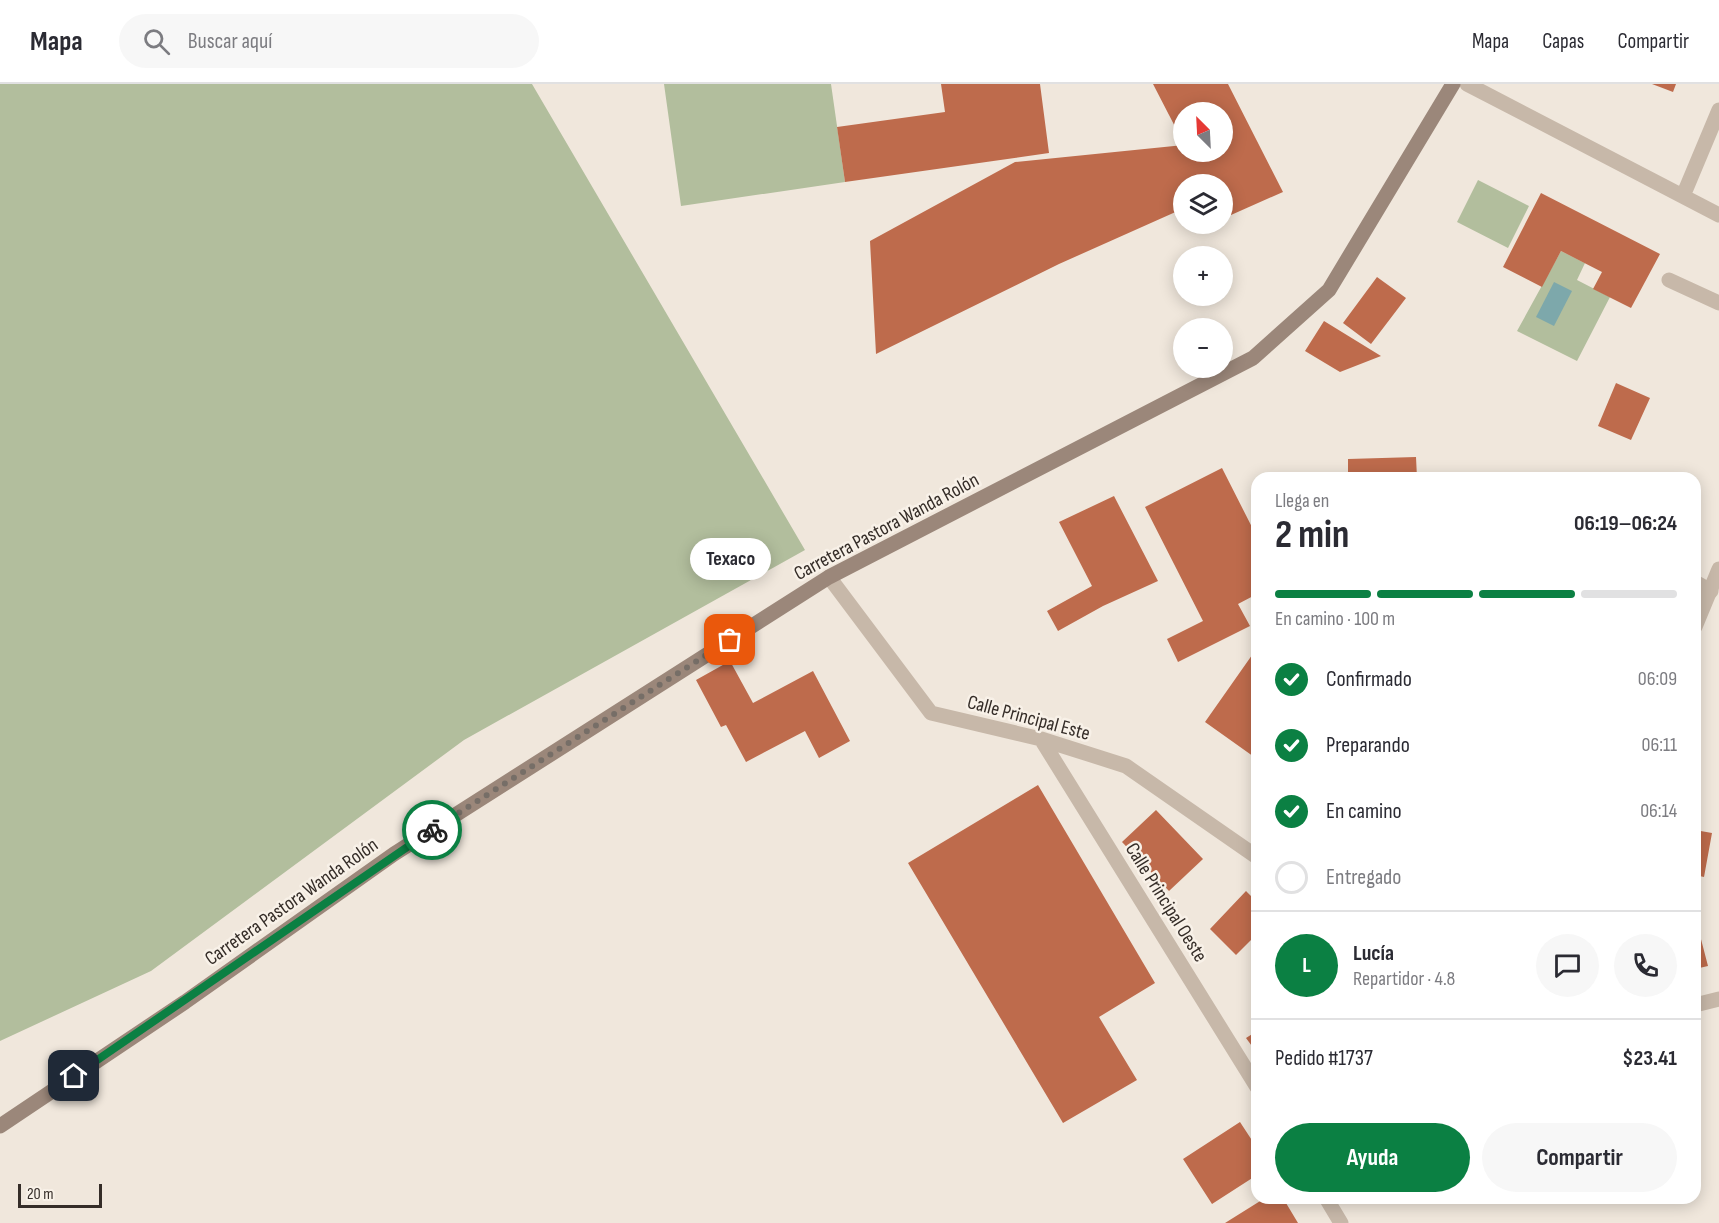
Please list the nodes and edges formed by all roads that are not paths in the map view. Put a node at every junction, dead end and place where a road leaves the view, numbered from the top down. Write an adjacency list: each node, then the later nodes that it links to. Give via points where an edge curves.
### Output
1 (1453, 84): 9 (street, Carretera Pastora Wanda Rolón, via 1329,290 1253,358)
2 (1467, 84): 4 (street)
3 (1719, 110): 4 (street)
4 (1683, 196): 5 (street)
5 (1719, 215)
6 (1669, 280): 7 (street)
7 (1719, 303)
8 (1719, 569): 11 (street)
9 (829, 577): 13 (street, Calle Principal Este, via 931,713); 18 (street, Carretera Pastora Wanda Rolón, via 394,854 185,1002)
10 (1701, 585): 11 (street)
11 (1711, 591): 12 (street)
12 (1701, 614)
13 (1041, 739): 14 (street, Calle Principal Este, via 1126,766); 17 (street, Calle Principal Oeste)
14 (1251, 853)
15 (1719, 999): 16 (street)
16 (1701, 1004)
17 (1251, 1077)
18 (0, 1126)
19 (1330, 1204): 20 (street)
20 (1341, 1223)

